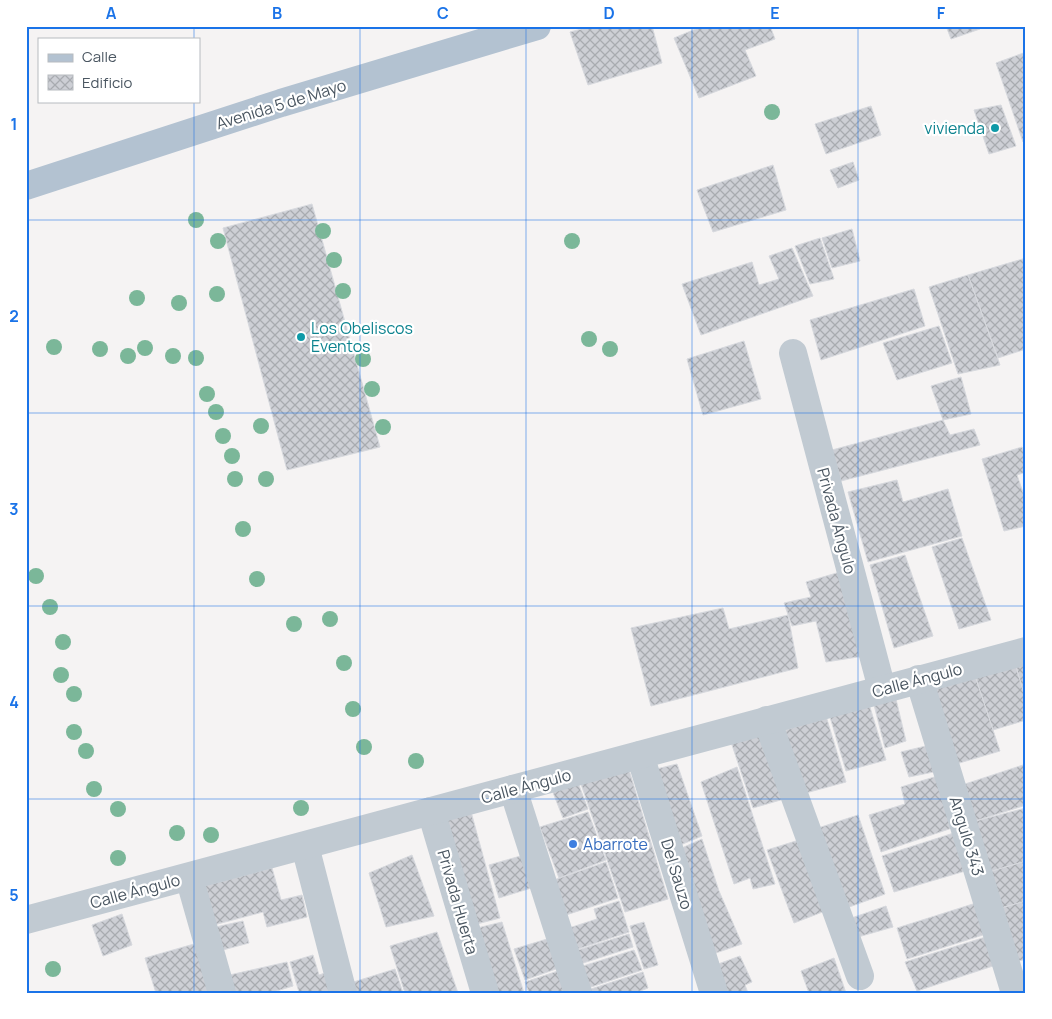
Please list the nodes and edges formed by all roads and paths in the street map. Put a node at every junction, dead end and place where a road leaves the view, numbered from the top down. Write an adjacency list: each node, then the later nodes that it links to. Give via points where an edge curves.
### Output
1 (537, 26): 2 (main road, Avenida 5 de Mayo, via 281,103)
2 (26, 186)
3 (792, 352): 6 (street, Privada Ángulo)
4 (1026, 650): 5 (street, Calle Ángulo)
5 (919, 680): 6 (street, Calle Ángulo); 20 (street, Angulo 343)
6 (882, 689): 7 (street, Calle Ángulo)
7 (767, 720): 8 (street, Calle Ángulo); 14 (street)
8 (640, 755): 9 (street, Calle Ángulo); 19 (street, Del Sauzo)
9 (513, 789): 10 (street, Calle Ángulo); 18 (street)
10 (431, 811): 11 (street, Calle Ángulo); 17 (street, Privada Huerta)
11 (305, 846): 12 (street, Calle Ángulo); 16 (street)
12 (189, 877): 13 (street, Calle Ángulo); 15 (street)
13 (26, 920)
14 (860, 976)
15 (222, 993)
16 (343, 993)
17 (485, 993)
18 (578, 993)
19 (714, 993)
20 (1015, 993)

